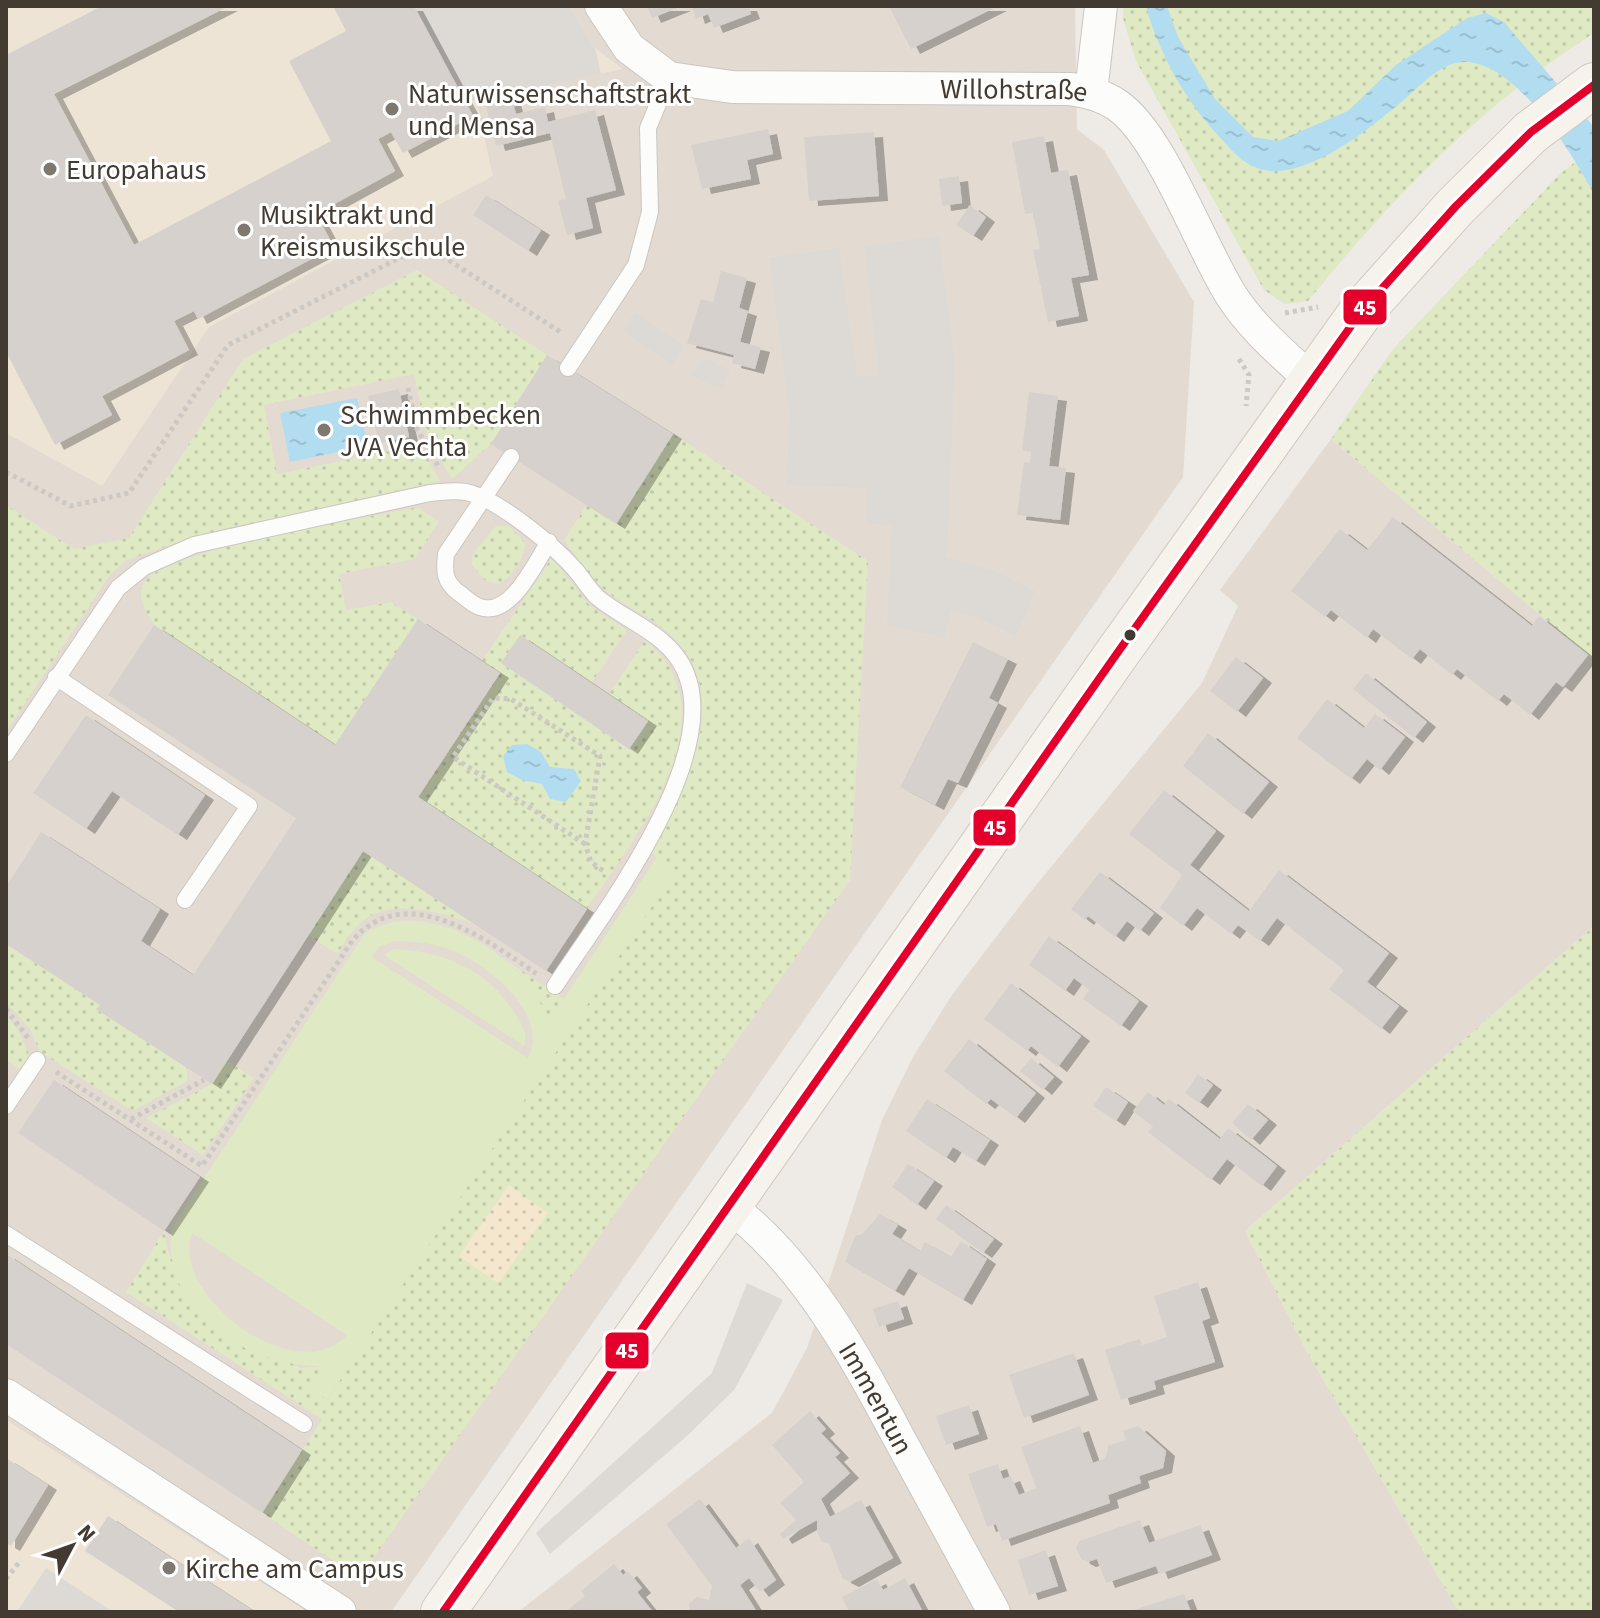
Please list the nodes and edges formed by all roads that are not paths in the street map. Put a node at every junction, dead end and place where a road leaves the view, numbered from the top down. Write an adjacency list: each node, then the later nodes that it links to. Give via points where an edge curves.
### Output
1 (601, 6): 3 (street, Willohstraße, via 629,48)
2 (1101, 6): 5 (street)
3 (669, 78): 5 (street, Willohstraße, via 732,87); 6 (lane, via 648,128 650,212 636,265)
4 (1589, 89): 7 (main road, via 1531,132 1456,206 1361,312)
5 (1091, 92): 7 (street, Willohstraße, via 1118,105 1143,131 1231,294 1258,330)
6 (568, 368)
7 (1311, 380): 17 (main road)
8 (511, 457): 9 (lane)
9 (483, 498): 10 (lane); 10 (lane, via 446,554 443,573 452,588 479,607 495,609 511,599); 11 (lane, via 452,491 168,554 118,588)
10 (549, 542): 14 (lane, via 596,596 664,642 680,661 689,683 691,734 684,769 642,853)
11 (56, 677): 12 (lane); 13 (lane, via 249,806)
12 (6, 754)
13 (185, 900)
14 (555, 986)
15 (37, 1060): 16 (lane)
16 (6, 1106)
17 (729, 1206): 22 (main road); 23 (street, Immentun, via 762,1231 828,1316)
18 (6, 1234): 20 (lane)
19 (6, 1395): 21 (street)
20 (304, 1424)
21 (340, 1612)
22 (443, 1612)
23 (994, 1612)

